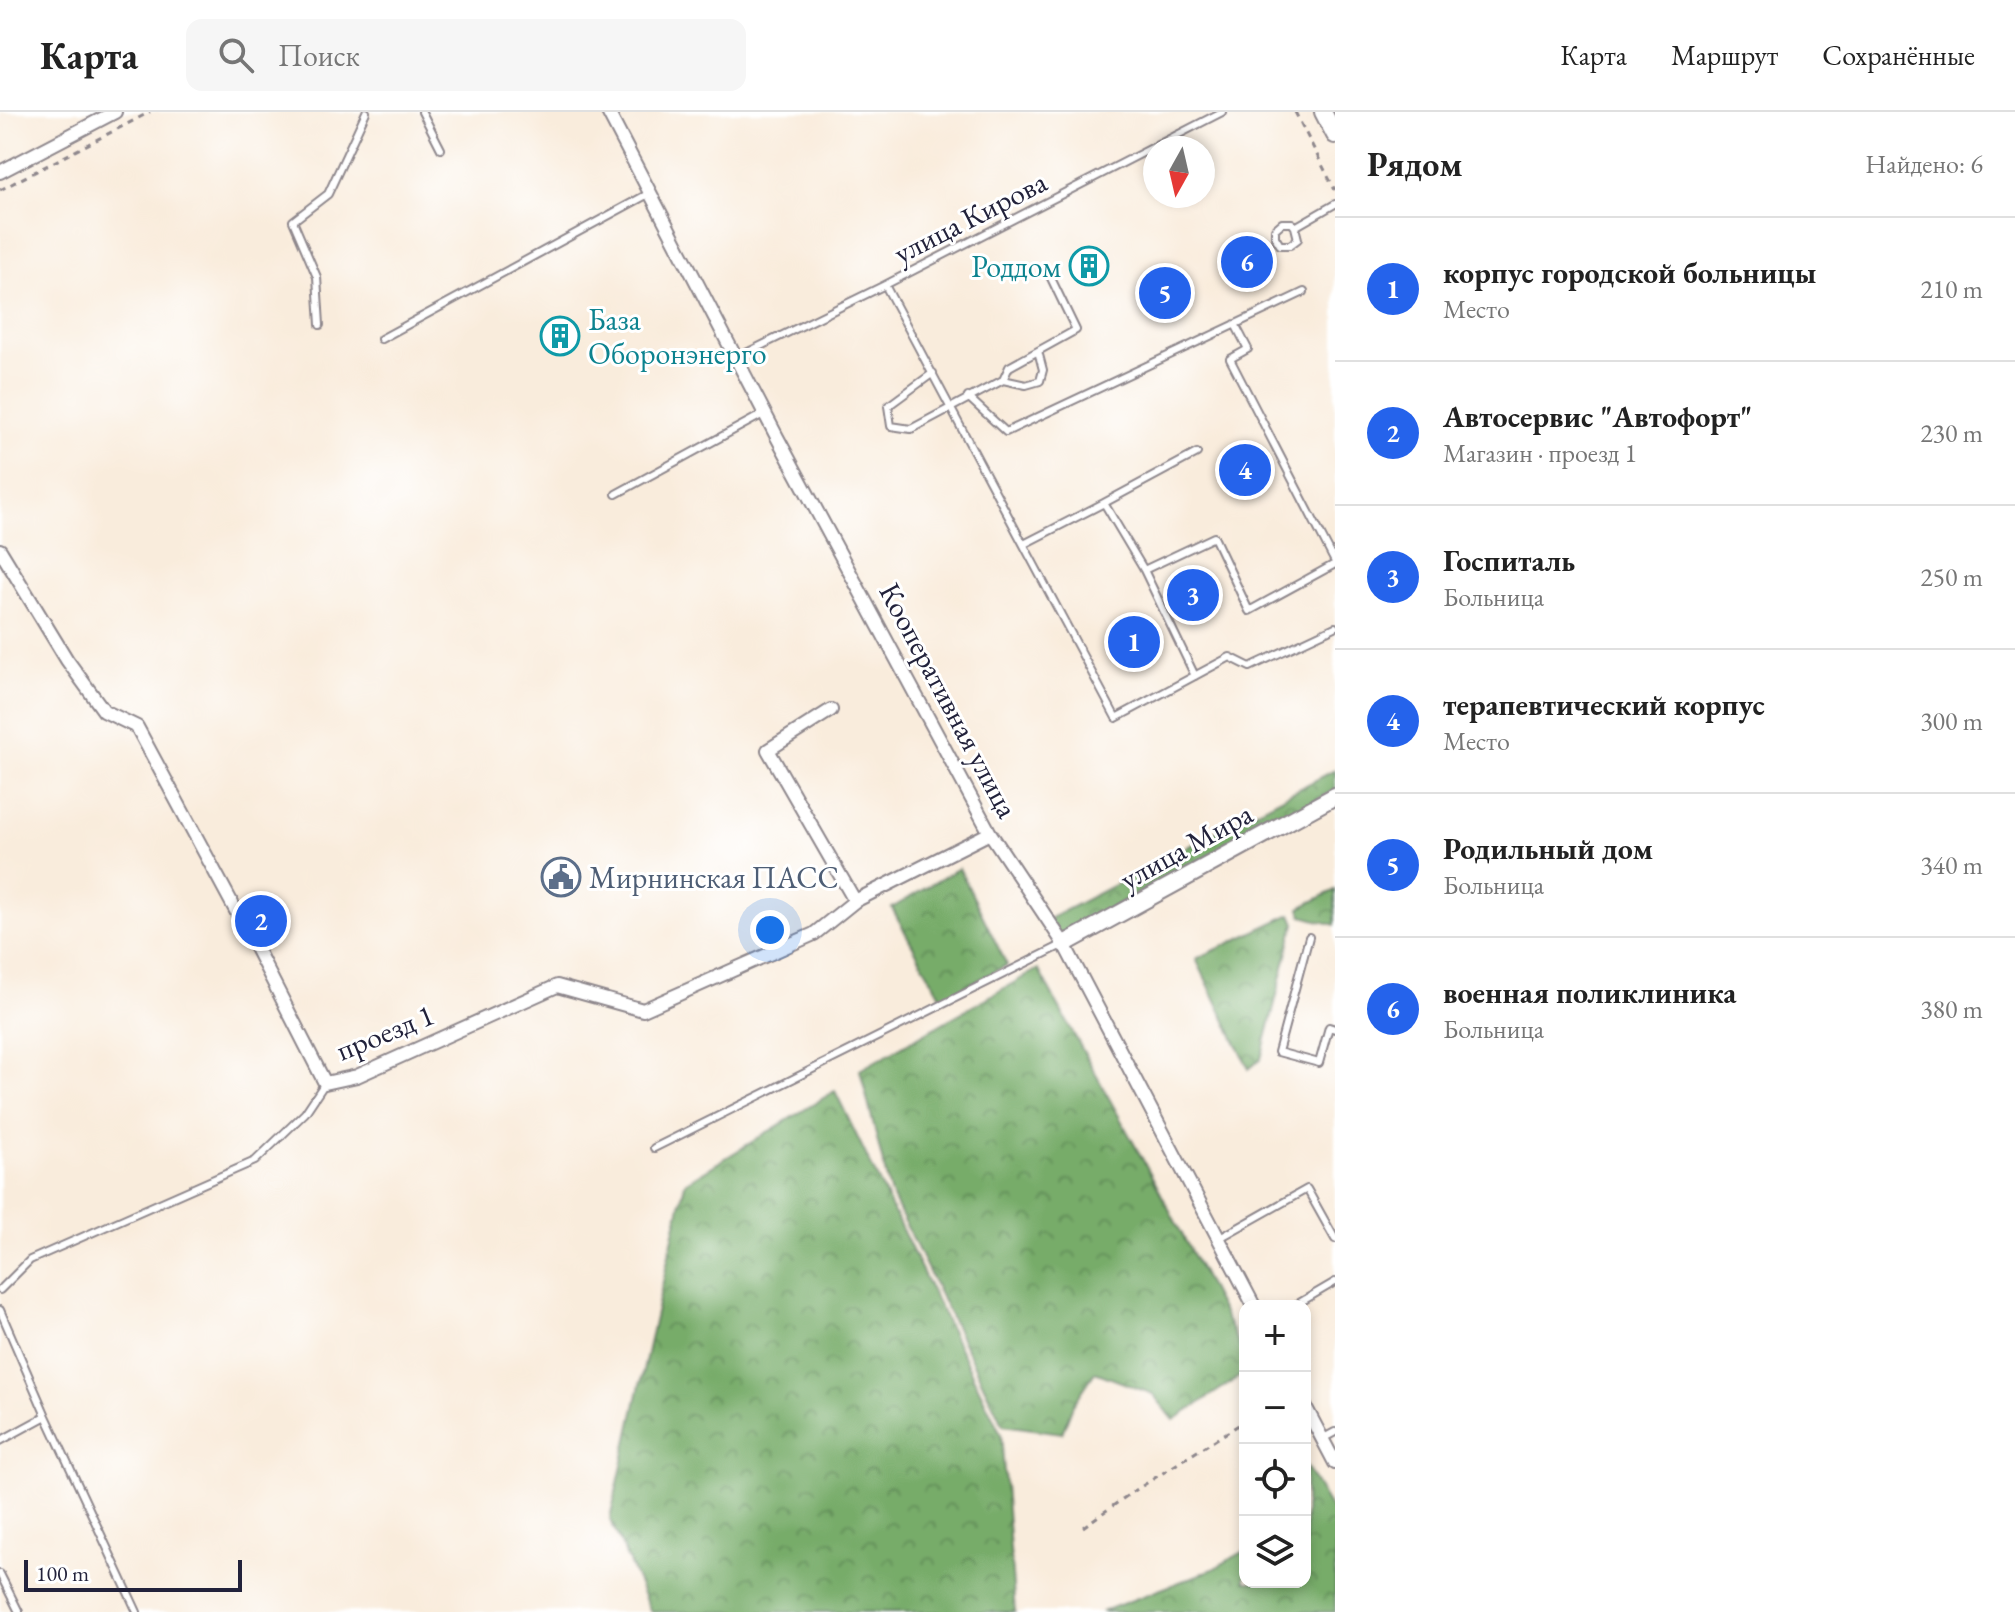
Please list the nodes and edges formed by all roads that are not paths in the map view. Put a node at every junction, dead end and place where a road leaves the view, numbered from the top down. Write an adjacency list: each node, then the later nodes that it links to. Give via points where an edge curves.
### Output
1 (115, 112): 9 (street)
2 (366, 112): 17 (lane, via 328,194 293,221 317,277)
3 (422, 112): 8 (lane)
4 (608, 112): 10 (street, Кооперативная улица)
5 (1222, 112): 14 (lane, улица Кирова)
6 (1323, 112): 7 (street)
7 (1335, 135)
8 (441, 149)
9 (0, 172)
10 (650, 193): 18 (lane); 20 (street, Кооперативная улица)
11 (1335, 204): 12 (lane)
12 (1295, 227)
13 (1050, 276): 19 (lane, via 1076,330)
14 (885, 285): 20 (lane, улица Кирова); 21 (lane)
15 (1304, 292): 16 (lane)
16 (1235, 324): 23 (lane, via 1006,432); 31 (lane, via 1248,349 1230,359)
17 (320, 325)
18 (381, 339)
19 (1038, 351): 22 (lane, via 1009,367); 22 (lane, via 1040,381 1026,385)
20 (736, 358): 25 (street, Кооперативная улица)
21 (933, 373): 24 (lane); 24 (lane, via 888,406 891,426 911,429)
22 (1003, 380): 23 (lane)
23 (968, 397): 24 (lane)
24 (952, 407): 29 (lane)
25 (765, 413): 27 (lane); 37 (street, Кооперативная улица)
26 (1197, 453): 28 (lane)
27 (616, 494)
28 (1104, 503): 29 (lane); 32 (lane)
29 (1024, 544): 34 (lane, via 1116,718)
30 (0, 550): 42 (street, проезд 1, via 104,711 137,727)
31 (1335, 563): 32 (lane, via 1249,611 1214,537)
32 (1144, 570): 34 (lane)
33 (1335, 627): 34 (lane, via 1250,667 1230,657)
34 (1195, 676)
35 (831, 710): 38 (street, via 768,750)
36 (1335, 796): 40 (street, улица Мира)
37 (990, 833): 38 (street, проезд 1); 40 (street, Кооперативная улица)
38 (855, 901): 42 (street, проезд 1, via 814,934 643,1010 557,986 357,1076)
39 (1309, 937): 41 (lane, via 1278,1052 1319,1063 1329,1027)
40 (1064, 944): 43 (lane); 44 (street, Кооперативная улица)
41 (1335, 1029)
42 (325, 1083): 47 (lane, via 305,1113 255,1161 30,1260)
43 (654, 1148)
44 (1218, 1239): 45 (lane, via 1307,1189); 48 (street, Кооперативная улица)
45 (1335, 1239)
46 (1335, 1282): 49 (lane)
47 (0, 1290)
48 (1251, 1300)
49 (1304, 1300)
50 (0, 1310): 51 (lane)
51 (46, 1416): 55 (lane); 59 (lane)
52 (1311, 1418): 54 (street)
53 (1335, 1432): 54 (lane)
54 (1322, 1439): 56 (street)
55 (0, 1441)
56 (1335, 1463)
57 (0, 1574): 58 (lane)
58 (19, 1612)
59 (137, 1612)

